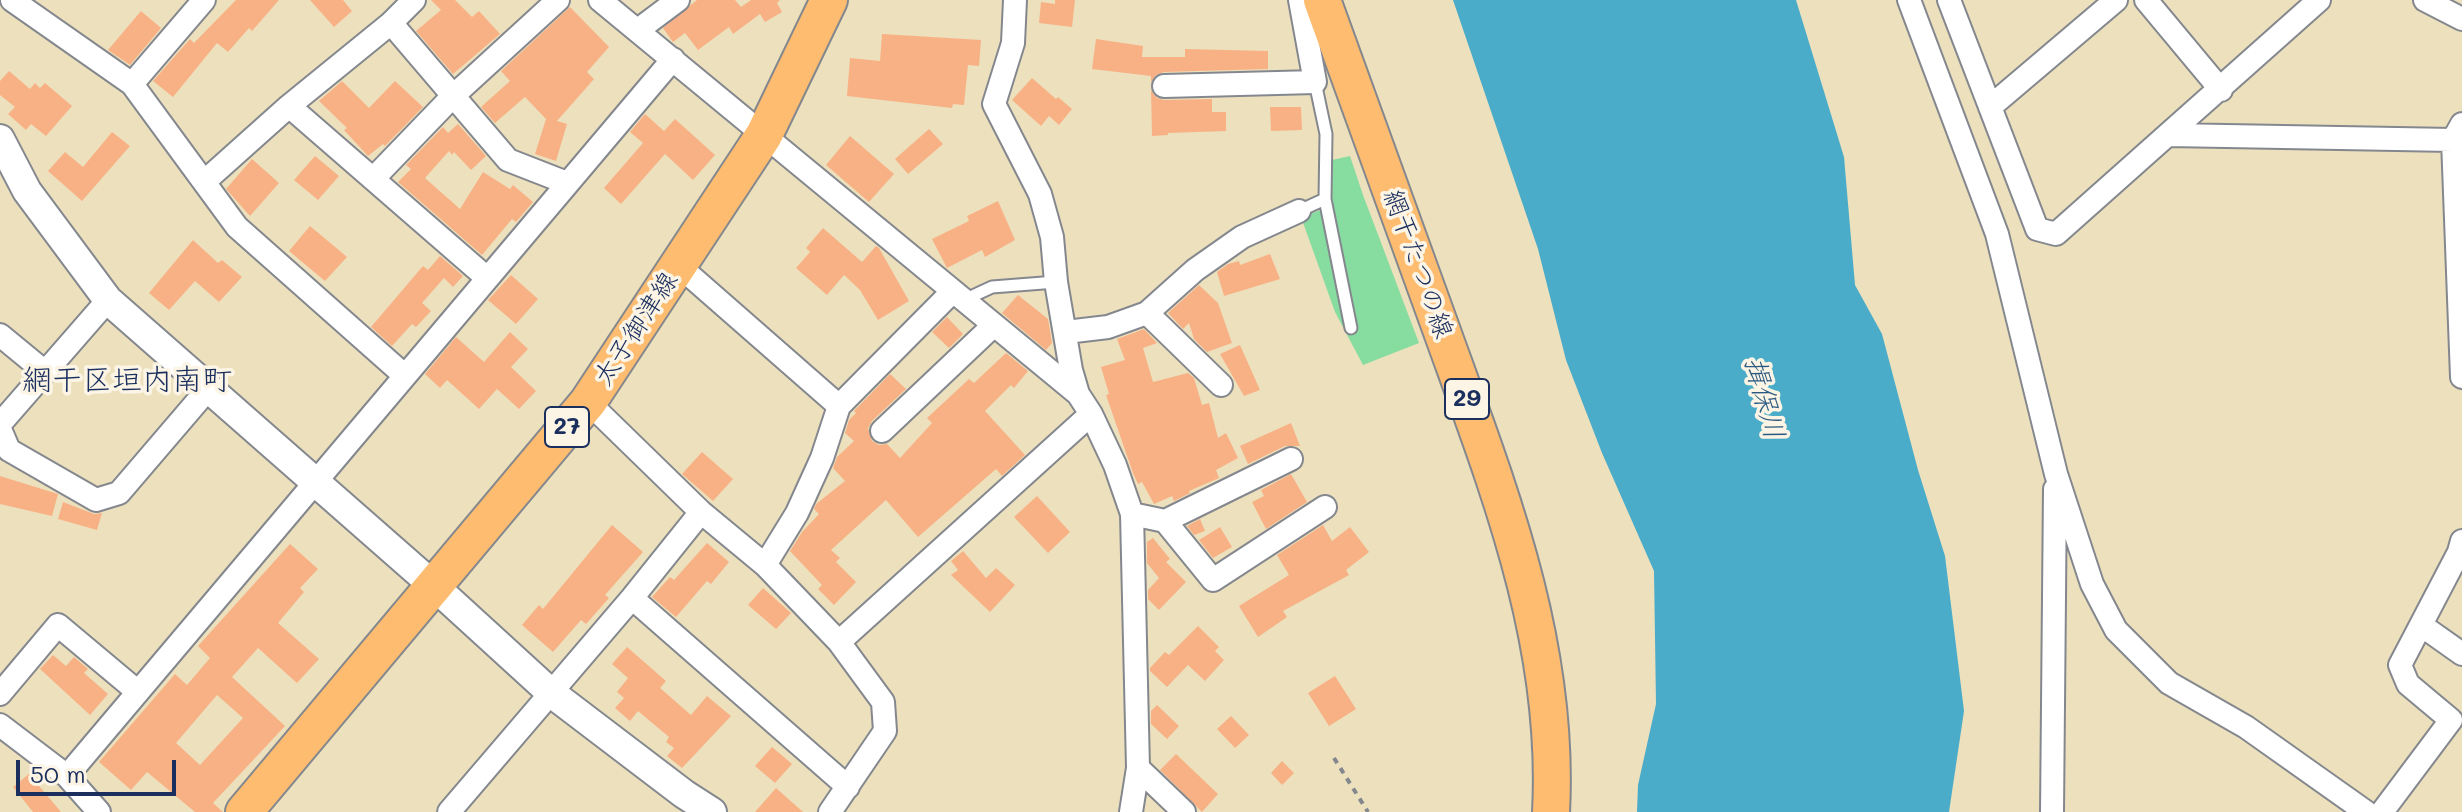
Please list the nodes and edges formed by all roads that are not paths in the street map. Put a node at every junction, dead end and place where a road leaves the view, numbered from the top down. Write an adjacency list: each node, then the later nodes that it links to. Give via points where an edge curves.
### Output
1 (12, 0): 23 (street)
2 (204, 0): 23 (street)
3 (414, 0): 19 (street)
4 (558, 0): 26 (street)
5 (600, 0): 20 (street)
6 (678, 0): 20 (street)
7 (840, 0): 17 (street)
8 (1015, 0): 40 (street, via 1013,43 994,104 1040,194 1052,237)
9 (1300, 0): 22 (street)
10 (1322, 0): 88 (main road, 網干たつの線 / 29, via 1518,552 1537,625 1547,699)
11 (1909, 0): 61 (street, via 1997,234)
12 (1949, 0): 28 (street)
13 (2116, 0): 28 (street)
14 (2146, 0): 25 (street)
15 (2319, 0): 25 (street)
16 (2425, 0): 18 (street)
17 (822, 10): 30 (main road, 太子御津線 / 27)
18 (2462, 19)
19 (391, 23): 26 (street); 27 (street)
20 (638, 30): 21 (street)
21 (673, 59): 30 (street); 35 (street)
22 (1315, 82): 24 (street); 36 (lane, via 1326,134)
23 (132, 84): 34 (street)
24 (1164, 86)
25 (2221, 90): 31 (street)
26 (452, 97): 33 (street); 35 (street, via 508,160)
27 (289, 106): 33 (street); 34 (street)
28 (1990, 107): 31 (street, via 2037,229 2056,234)
29 (2457, 132): 31 (street); 50 (street)
30 (764, 135): 38 (main road, 太子御津線 / 27); 41 (street)
31 (2169, 135)
32 (0, 139): 42 (street, via 27,191)
33 (373, 179): 39 (street)
34 (204, 182): 49 (street, via 237,227)
35 (567, 183): 39 (street)
36 (1325, 199): 37 (lane); 45 (lane)
37 (1299, 211): 43 (street, via 1242,237)
38 (678, 265): 54 (main road, 太子御津線 / 27); 55 (street)
39 (487, 278): 49 (street)
40 (1056, 282): 41 (lane, via 992,287); 46 (street)
41 (958, 296): 44 (street); 55 (street)
42 (108, 300): 48 (street); 52 (street)
43 (1147, 313): 46 (street, via 1108,327); 51 (street)
44 (994, 325): 53 (street); 58 (street)
45 (1351, 328)
46 (1066, 332): 53 (street)
47 (0, 335): 48 (street)
48 (45, 372): 57 (street)
49 (404, 375): 62 (street)
50 (2462, 377)
51 (1221, 385)
52 (208, 389): 59 (street, via 119,493 96,500); 62 (street)
53 (1078, 394): 56 (street)
54 (588, 402): 64 (street); 69 (main road, 太子御津線 / 27)
55 (839, 406): 68 (street, via 797,513)
56 (1091, 414): 65 (street); 72 (street)
57 (0, 426): 59 (street)
58 (882, 431)
59 (4, 455)
60 (1291, 459): 66 (street)
61 (2056, 474): 89 (street); 90 (street, via 2092,584 2116,630 2169,683 2246,727)
62 (314, 481): 69 (street); 74 (street)
63 (1325, 507): 66 (street, via 1213,580)
64 (701, 512): 68 (street); 70 (street)
65 (1132, 514): 66 (street); 78 (street)
66 (1165, 521)
67 (2461, 549): 71 (street)
68 (765, 565): 72 (street)
69 (435, 587): 75 (street); 83 (main road, 太子御津線 / 27)
70 (632, 598): 75 (street); 80 (street)
71 (2421, 625): 73 (street); 91 (street, via 2400,665 2408,684 2451,720)
72 (839, 642): 80 (street, via 883,702 885,731)
73 (2462, 654)
74 (138, 692): 76 (street, via 58,625); 79 (street)
75 (550, 692): 81 (street); 84 (street)
76 (0, 694)
77 (0, 725): 79 (street)
78 (1138, 768): 86 (street); 87 (street)
79 (67, 776): 82 (street)
80 (848, 787): 85 (street)
81 (451, 811)
82 (99, 812)
83 (244, 812)
84 (712, 812)
85 (830, 812)
86 (1131, 812)
87 (1184, 812)
88 (1551, 812)
89 (2052, 812)
90 (2366, 812)
91 (2382, 812)

